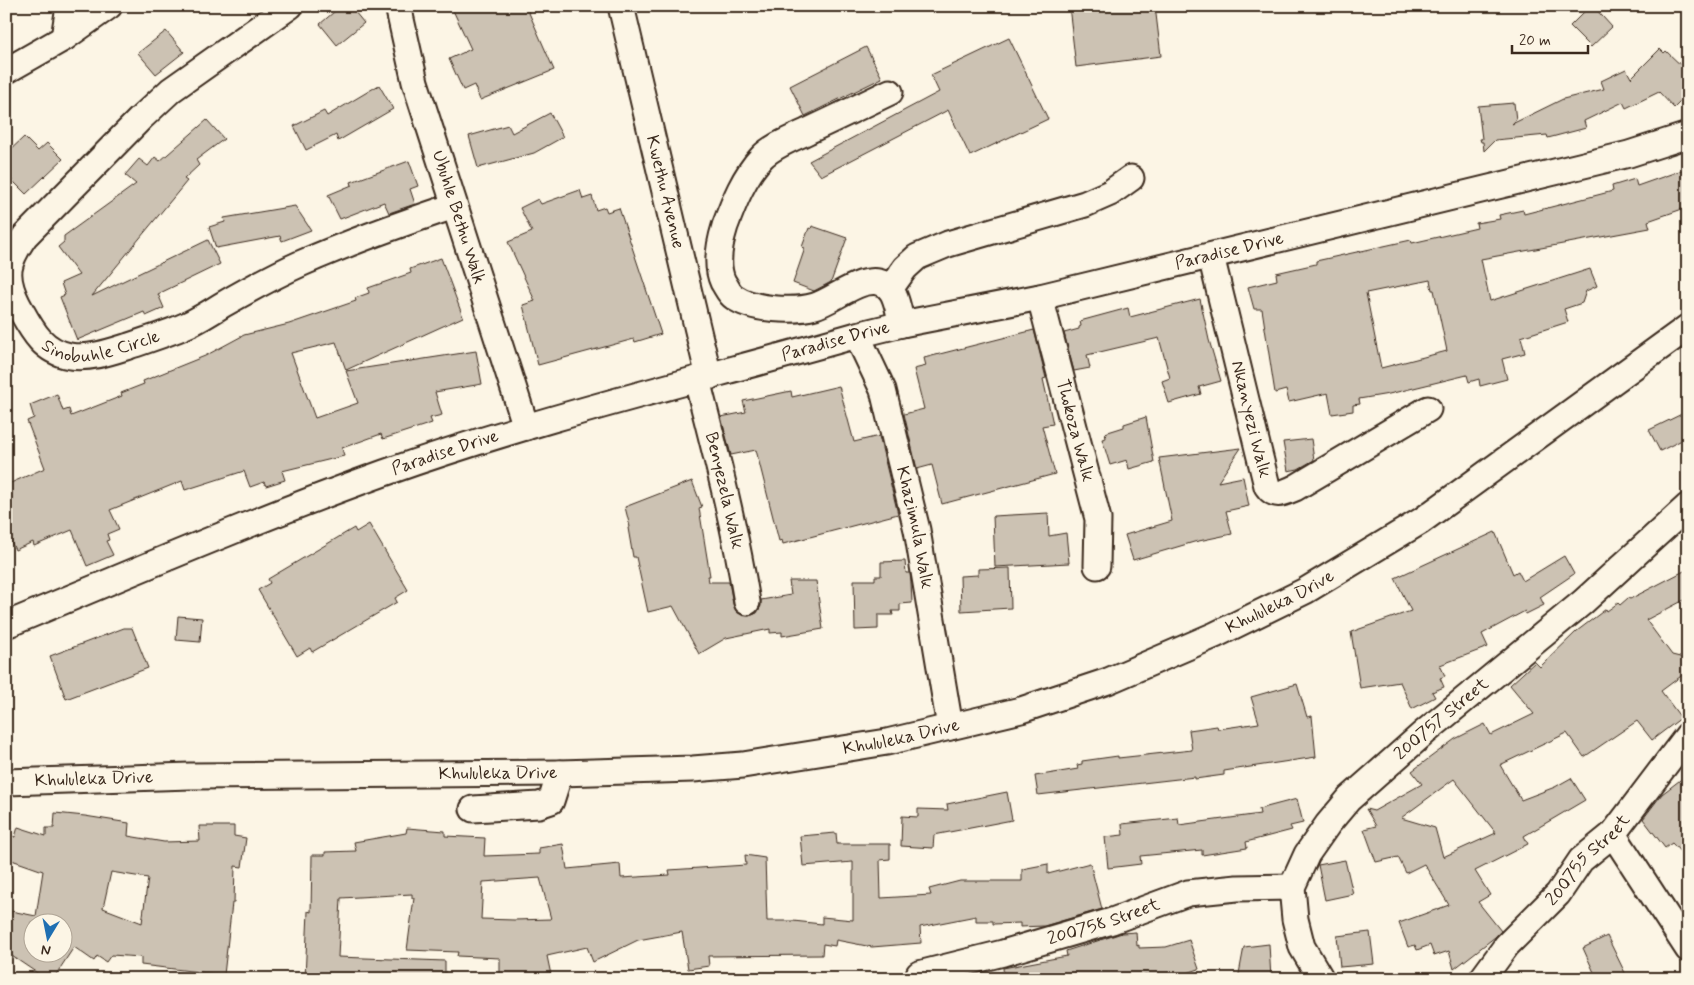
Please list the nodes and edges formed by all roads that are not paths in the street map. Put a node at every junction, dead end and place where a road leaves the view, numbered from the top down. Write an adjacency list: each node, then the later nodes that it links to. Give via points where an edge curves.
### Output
1 (69, 6): 6 (street)
2 (109, 6): 6 (street)
3 (290, 6): 11 (street, Sinobuhle Circle, via 171,90 25,236 8,267 9,282 38,340 70,356 90,356 143,342 190,324 300,264 375,233)
4 (398, 6): 11 (street, Ubuhle Bethu Walk, via 415,82)
5 (621, 6): 18 (street, Kwethu Avenue)
6 (64, 38): 7 (street)
7 (6, 71)
8 (890, 92): 13 (street, via 763,155 733,205 722,235 719,258 722,279 732,296 766,308 792,310 814,306 864,282 876,281)
9 (1688, 135): 12 (street, Paradise Drive, via 1629,154)
10 (1131, 178): 13 (street, via 1110,193 1085,204 948,244 917,258)
11 (454, 206): 20 (street, Ubuhle Bethu Walk)
12 (1211, 256): 14 (street, Paradise Drive); 19 (street, Nkanyezi Walk, via 1271,492 1284,493 1295,488)
13 (890, 289): 15 (street)
14 (1040, 296): 15 (street, Paradise Drive); 22 (street, Thokoza Walk, via 1098,520)
15 (902, 324): 17 (street, Paradise Drive)
16 (1688, 327): 25 (street, Khululeka Drive, via 1422,521 1305,591 1215,635 1108,681 1021,710)
17 (857, 335): 18 (street, Paradise Drive); 25 (street, Khazimula Walk, via 883,390 917,530)
18 (703, 379): 20 (street, Paradise Drive); 23 (street, Benyezela Walk)
19 (1428, 409)
20 (526, 427): 24 (street, Paradise Drive, via 384,473)
21 (1688, 506): 31 (street, 200757 Street, via 1583,602 1425,732 1350,799 1307,854)
22 (1097, 566)
23 (747, 602)
24 (6, 625)
25 (950, 728): 27 (street, Khululeka Drive, via 887,742 743,765)
26 (1688, 735): 30 (street, 200755 Street)
27 (560, 773): 28 (street, Khululeka Drive, via 190,776); 29 (street, via 551,801 539,806)
28 (6, 782)
29 (473, 809)
30 (1613, 834): 32 (street); 35 (street, 200755 Street, via 1582,860 1558,894 1507,945)
31 (1292, 887): 33 (street, 200758 Street, via 1188,893 1112,921); 34 (street, 200757 Street, via 1302,946)
32 (1688, 949)
33 (919, 974)
34 (1321, 979)
35 (1482, 979)

